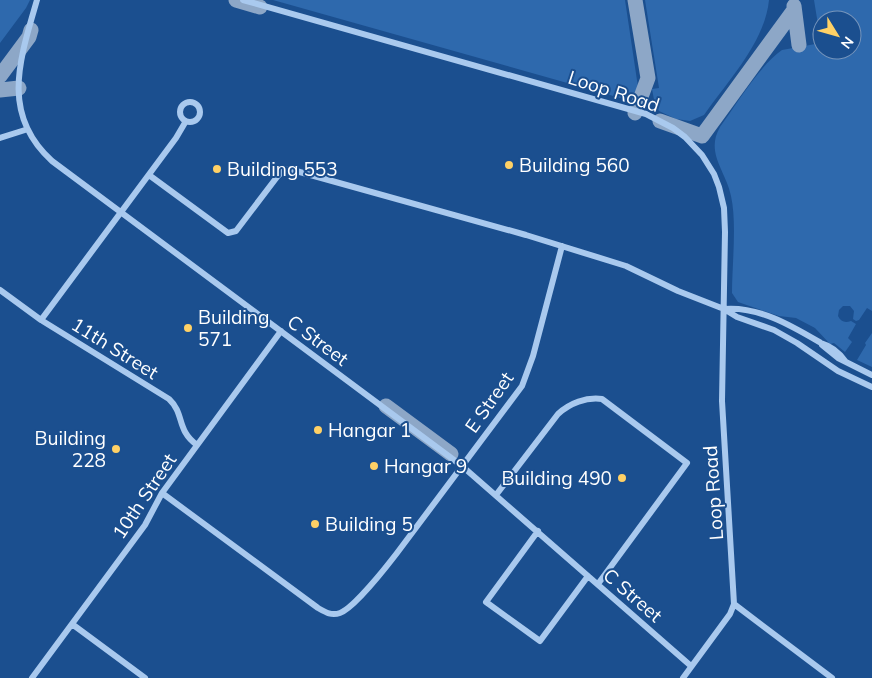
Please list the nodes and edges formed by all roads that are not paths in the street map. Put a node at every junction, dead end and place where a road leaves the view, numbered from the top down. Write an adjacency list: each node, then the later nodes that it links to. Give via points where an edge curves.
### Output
1 (37, 0): 4 (street, C Street, via 16,88 19,114)
2 (243, 0): 10 (street, Loop Road, via 619,105 673,128 705,160 722,198)
3 (186, 121): 6 (street)
4 (25, 130): 5 (street); 7 (street, C Street, via 45,155)
5 (0, 138)
6 (149, 175): 7 (street); 8 (street, via 228,232 236,232 277,177 289,169)
7 (121, 213): 11 (street); 12 (street, C Street)
8 (562, 246): 10 (street, via 626,266); 16 (street, E Street, via 526,378)
9 (0, 290): 11 (street, 11th Street)
10 (724, 309): 13 (street, via 738,308 777,319 832,348 845,361); 14 (street, via 786,336 838,371); 22 (street, Loop Road, via 722,408)
11 (42, 320): 15 (street, 11th Street, via 169,399 175,406 185,434)
12 (281, 332): 15 (street, 10th Street); 16 (street, C Street)
13 (872, 376)
14 (872, 387)
15 (197, 445): 17 (street, 10th Street)
16 (462, 466): 17 (street, E Street, via 387,566 348,608 336,614 318,608); 18 (street, C Street)
17 (162, 493): 23 (street, 10th Street, via 145,525)
18 (496, 495): 19 (street, C Street); 21 (street, via 558,414 568,406 587,399 602,400 687,463)
19 (538, 531): 20 (street, C Street); 20 (street, via 486,602 540,641)
20 (588, 576): 21 (street, C Street)
21 (598, 584): 24 (street, C Street)
22 (734, 604): 24 (street); 28 (street)
23 (72, 624): 25 (street, 10th Street); 26 (street)
24 (691, 666): 27 (street)
25 (32, 678)
26 (145, 678)
27 (683, 678)
28 (832, 678)

